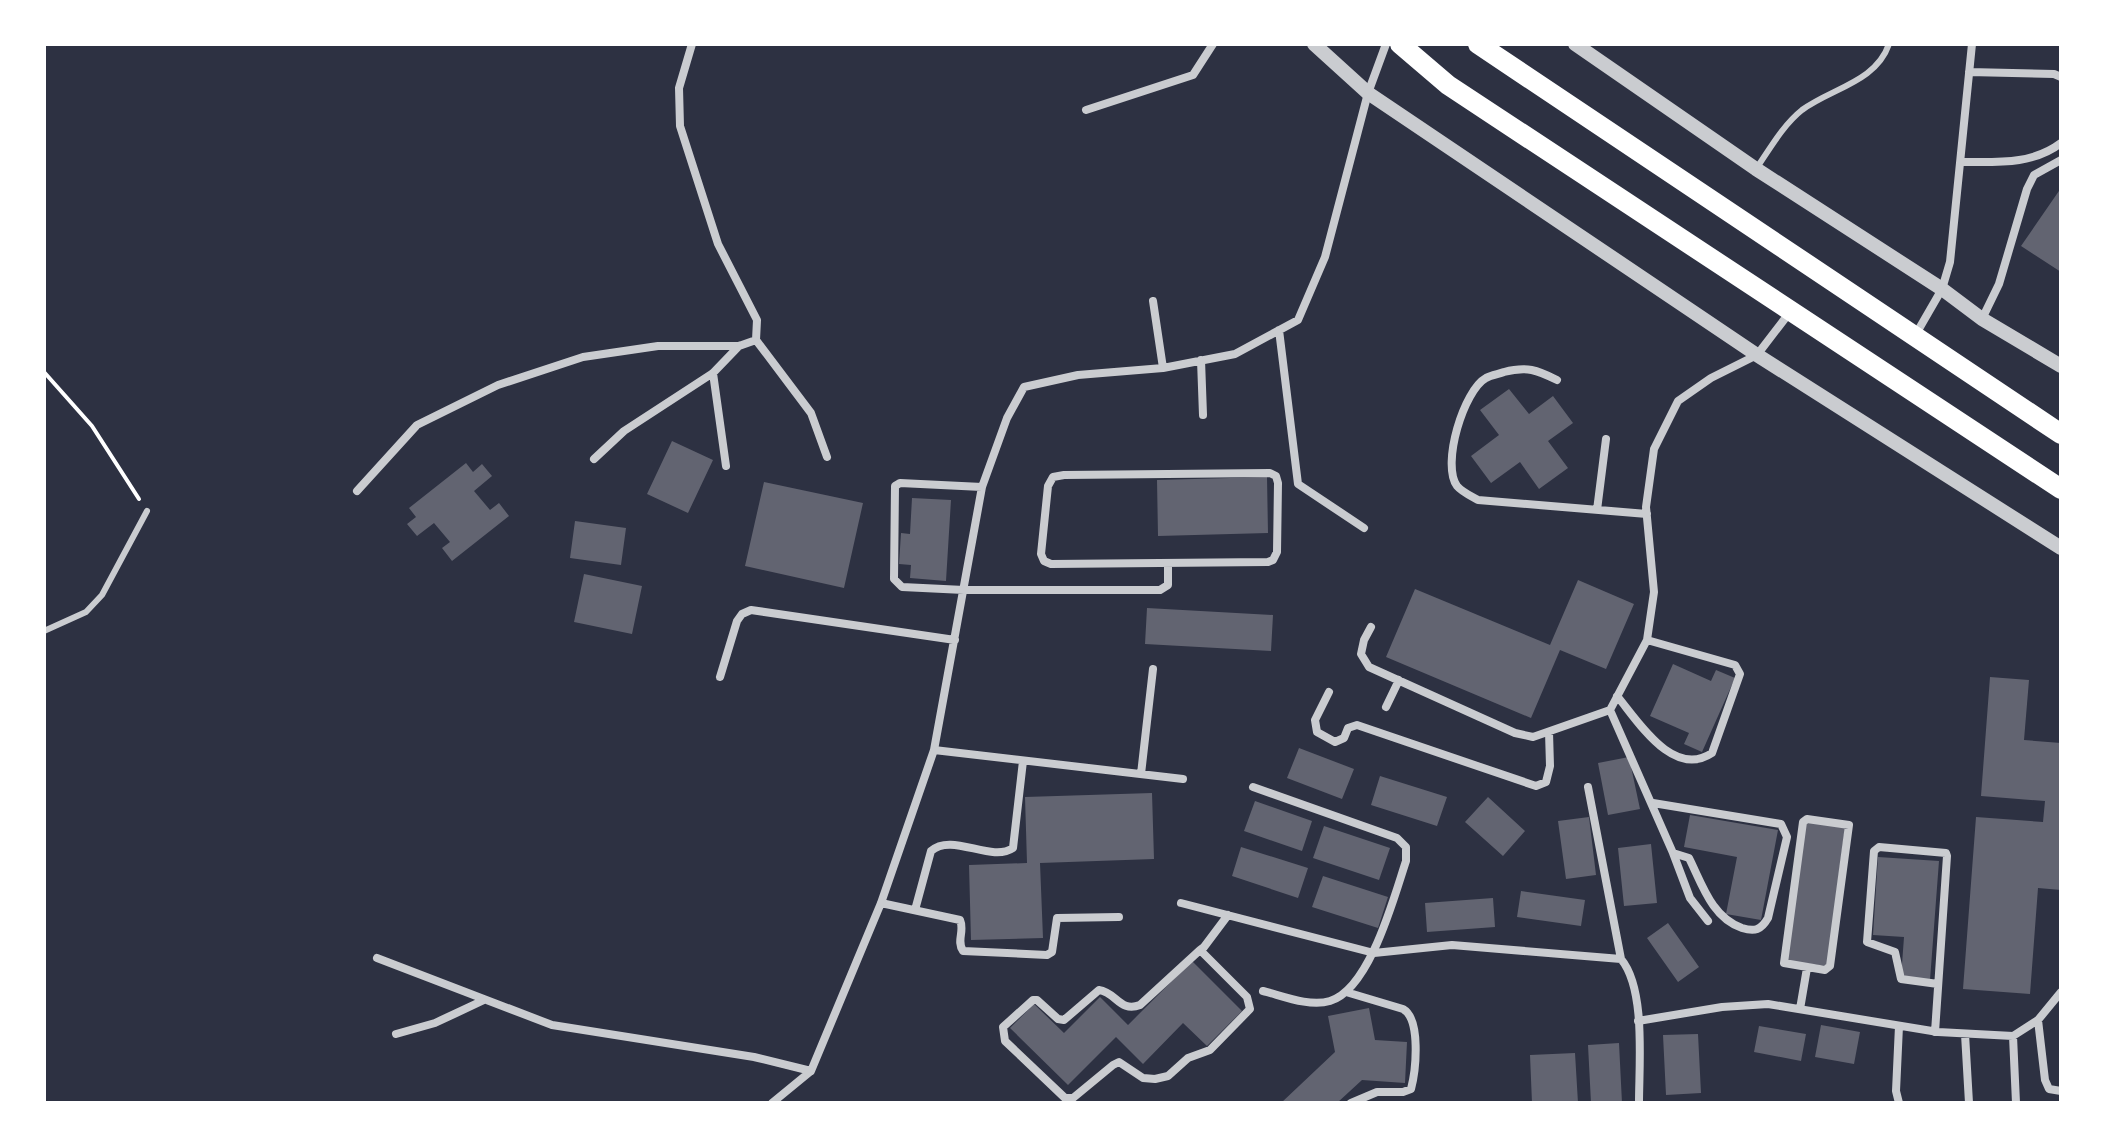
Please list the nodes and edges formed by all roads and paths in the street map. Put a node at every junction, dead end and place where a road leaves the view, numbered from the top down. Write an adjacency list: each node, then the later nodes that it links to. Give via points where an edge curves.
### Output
1 (692, 44): 24 (street, via 679,88 680,126 718,244 757,320)
2 (1213, 44): 13 (street, via 1193,75)
3 (1314, 44): 12 (street)
4 (1386, 44): 12 (street)
5 (1400, 44): 20 (main road, via 1448,85)
6 (1478, 44): 23 (main road)
7 (1575, 44): 17 (street)
8 (1889, 44): 17 (lane, via 1868,74 1794,117)
9 (1972, 44): 10 (street)
10 (1969, 72): 11 (street); 16 (street)
11 (2061, 77)
12 (1368, 93): 22 (street, via 1325,257 1298,320); 26 (street)
13 (1086, 110)
14 (2061, 143): 16 (street, via 2048,153 2015,162)
15 (2061, 160): 21 (street, via 2034,175 2027,189 1999,284)
16 (1962, 162): 18 (street)
17 (1756, 169): 18 (street)
18 (1942, 289): 21 (street); 23 (street)
19 (1153, 301): 29 (street)
20 (1791, 311): 26 (street); 40 (main road)
21 (1982, 319): 28 (street)
22 (1279, 330): 27 (street, via 1235,354); 45 (street, via 1298,484)
23 (1914, 337): 34 (main road)
24 (756, 340): 25 (street); 36 (street, via 811,413)
25 (739, 346): 31 (street); 41 (street, via 658,346 583,357 498,385 417,425)
26 (1757, 355): 44 (street, via 1678,401 1654,449); 46 (street)
27 (1201, 360): 29 (street); 33 (street)
28 (2061, 366)
29 (1163, 368): 39 (street, via 1078,375 1024,387)
30 (44, 372): 43 (path, via 92,426)
31 (713, 373): 37 (street, via 624,431); 38 (street)
32 (1557, 380): 42 (street, via 1533,368 1485,378 1474,390 1453,440 1456,485 1478,500)
33 (1203, 415)
34 (2061, 434)
35 (1606, 439): 42 (street)
36 (827, 457)
37 (594, 459)
38 (726, 466)
39 (982, 487): 48 (street); 48 (street, via 900,483 894,491 897,585)
40 (2061, 489)
41 (357, 491)
42 (1597, 510): 44 (street)
43 (147, 511): 50 (lane, via 102,595 86,612)
44 (1647, 514): 52 (street, via 1654,592)
45 (1364, 528)
46 (2061, 548)
47 (1168, 563): 47 (street, via 1273,560 1276,476 1053,477 1048,486 1044,561); 48 (street, via 1168,585 1160,590)
48 (964, 590): 51 (street)
49 (1371, 627): 55 (street, via 1361,654 1369,667)
50 (44, 631)
51 (955, 640): 54 (street, via 751,610 737,621); 61 (street)
52 (1647, 640): 57 (street); 57 (street, via 1739,670 1712,753 1697,760 1664,752)
53 (1153, 669): 63 (street)
54 (720, 677)
55 (1399, 680): 58 (street); 60 (street, via 1515,733 1533,737)
56 (1329, 692): 60 (street, via 1315,720 1324,738 1335,742 1357,725 1536,786 1546,782 1550,766)
57 (1617, 696): 59 (street)
58 (1386, 707)
59 (1610, 710): 60 (street); 67 (street)
60 (1549, 732)
61 (934, 750): 62 (street); 69 (street)
62 (1023, 761): 63 (street); 71 (street, via 1013,848 1001,852 935,847)
63 (1141, 774): 64 (street)
64 (1183, 779)
65 (1253, 787): 76 (street, via 1397,838 1406,847 1406,861)
66 (1588, 787): 78 (street)
67 (1653, 803): 68 (street); 68 (street, via 1781,824 1787,837 1762,928 1751,931 1727,923 1689,858)
68 (1673, 853): 74 (street, via 1690,898)
69 (881, 903): 71 (street); 93 (street)
70 (1181, 903): 72 (street)
71 (915, 910): 73 (street, via 960,920 963,951 1047,955 1052,952 1057,918)
72 (1228, 915): 75 (street); 76 (street)
73 (1119, 917)
74 (1708, 921)
75 (1200, 950): 75 (street, via 1140,1005 1125,1007 1099,990 1064,1020 1033,1000 1003,1027 1002,1035 1065,1098 1073,1098 1119,1062 1143,1078 1168,1076 1188,1058 1210,1050 1250,1009 1247,997)
76 (1374, 953): 78 (street, via 1452,945); 82 (street)
77 (377, 958): 84 (street)
78 (1621, 959): 87 (street, via 1633,982)
79 (1807, 968): 79 (street, via 1830,966 1850,828 1846,823 1803,822 1784,961); 85 (street)
80 (1938, 984): 80 (street, via 1946,853 1879,847 1874,851 1867,942 1895,952 1901,979); 89 (street)
81 (1263, 991): 82 (street, via 1310,1003 1331,1001)
82 (1346, 992): 96 (street, via 1403,1009 1415,1024 1411,1089 1377,1092)
83 (2061, 992): 86 (street)
84 (485, 1000): 90 (street); 93 (street, via 552,1025)
85 (1800, 1009): 87 (street, via 1768,1004 1722,1007); 88 (street)
86 (2038, 1020): 92 (street); 94 (street, via 2045,1080 2049,1089)
87 (1638, 1021): 97 (street)
88 (1899, 1026): 89 (street); 98 (street)
89 (1935, 1032): 91 (street)
90 (396, 1034)
91 (1965, 1034): 92 (street); 99 (street)
92 (2013, 1036): 100 (street)
93 (811, 1071): 95 (street)
94 (2061, 1091)
95 (772, 1103)
96 (1351, 1103)
97 (1639, 1103)
98 (1899, 1103)
99 (1969, 1103)
100 (2016, 1103)

